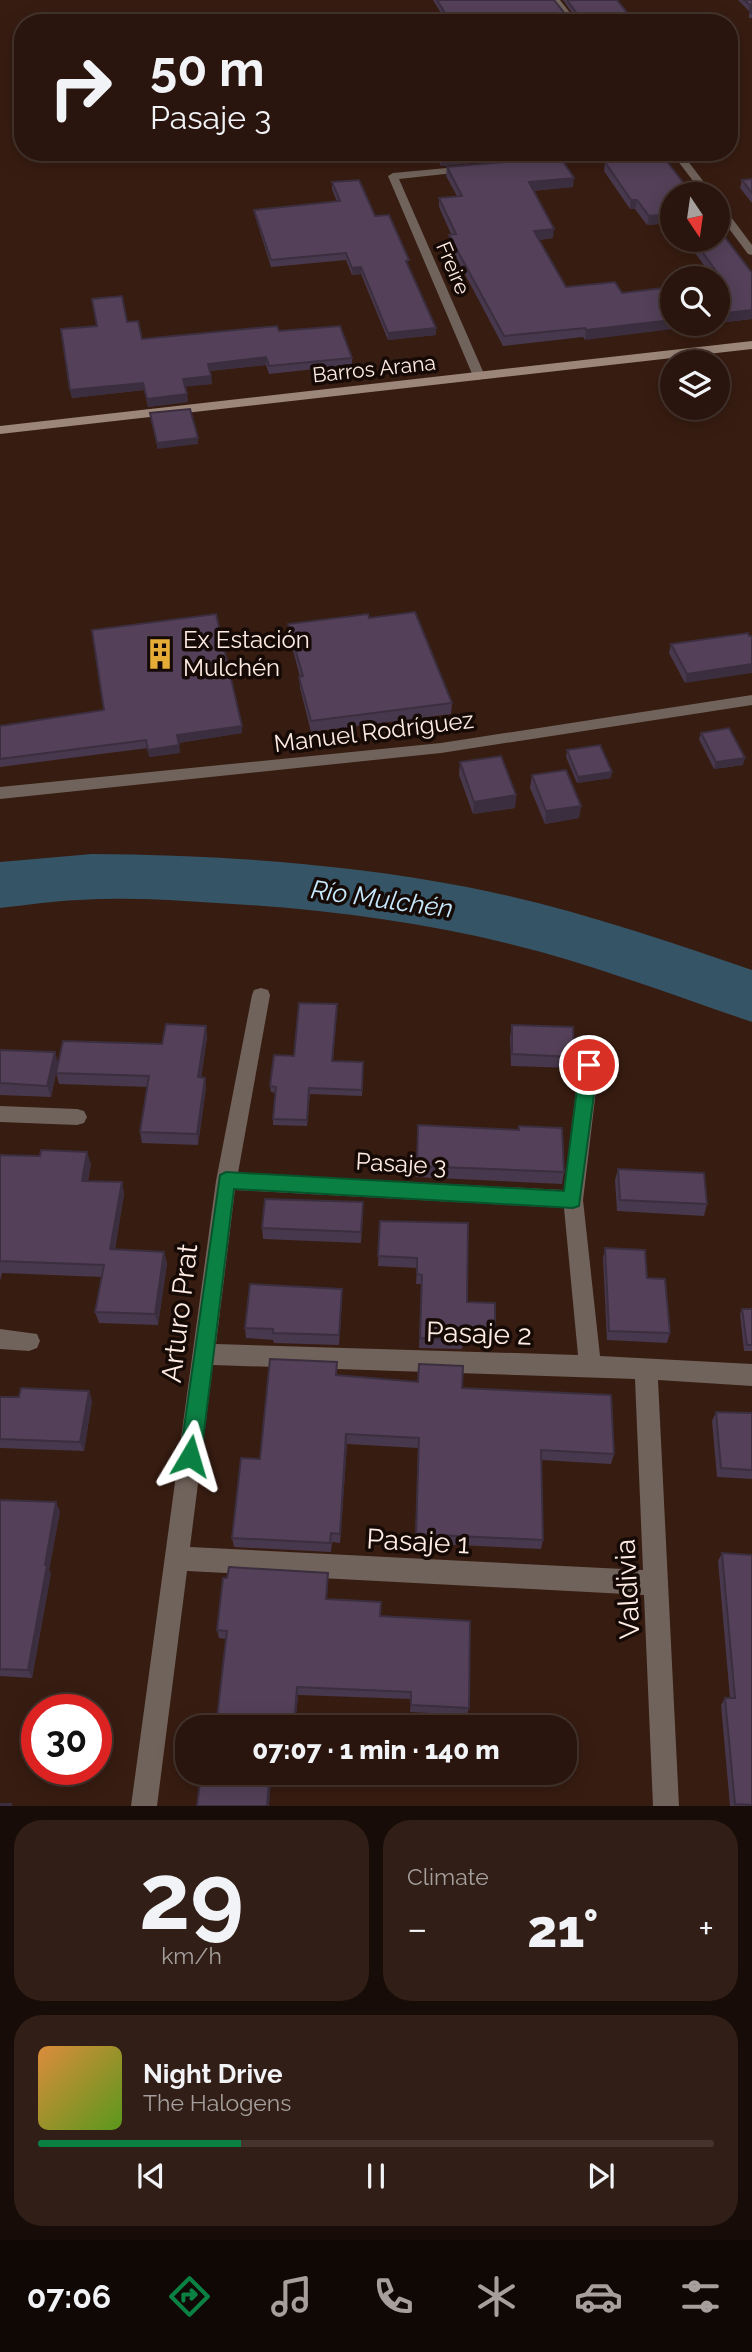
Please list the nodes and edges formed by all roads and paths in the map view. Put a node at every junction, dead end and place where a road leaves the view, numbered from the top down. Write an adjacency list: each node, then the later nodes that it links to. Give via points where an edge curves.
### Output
1 (556, 0): 2 (street)
2 (567, 14)
3 (549, 161): 5 (street)
4 (683, 161): 7 (street)
5 (527, 163)
6 (473, 168): 11 (street, Freire, via 393,176)
7 (699, 182)
8 (730, 222): 9 (street)
9 (752, 252)
10 (752, 345): 11 (main road, Barros Arana)
11 (479, 376): 12 (main road, Barros Arana)
12 (0, 430)
13 (752, 700): 14 (street, Manuel Rodríguez, via 441,748)
14 (0, 793)
15 (261, 995): 19 (street, Arturo Prat)
16 (589, 1065): 20 (street)
17 (0, 1114): 18 (street)
18 (77, 1117)
19 (226, 1181): 20 (street, Pasaje 3); 23 (street, Arturo Prat)
20 (573, 1200): 24 (street)
21 (0, 1339): 22 (street)
22 (29, 1341)
23 (203, 1354): 24 (street, Pasaje 2); 27 (street, Arturo Prat)
24 (590, 1366): 25 (street, Pasaje 2)
25 (646, 1369): 26 (street, Pasaje 2); 28 (street, Valdivia)
26 (752, 1375)
27 (177, 1558): 28 (street, Pasaje 1); 29 (street, Arturo Prat)
28 (656, 1583): 30 (street, Valdivia)
29 (144, 1806)
30 (666, 1806)

